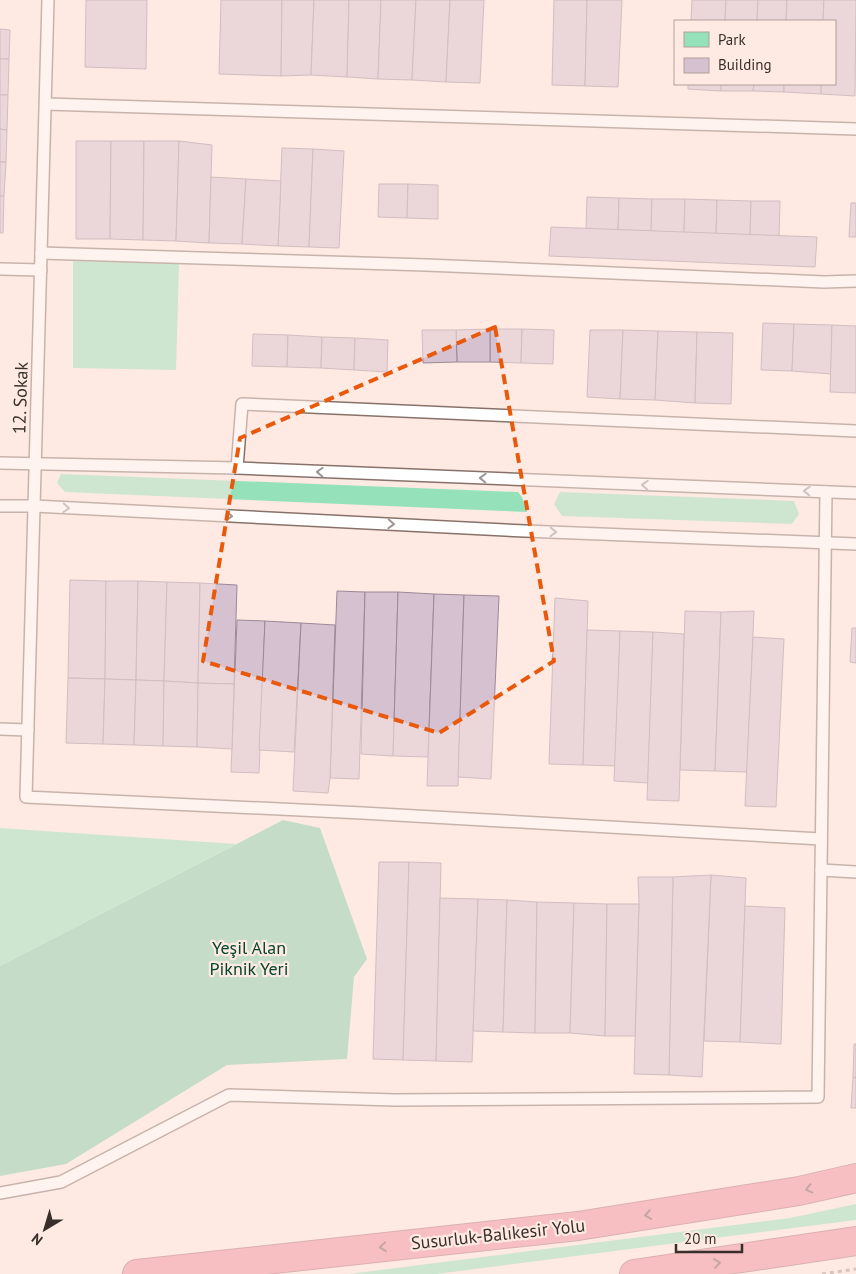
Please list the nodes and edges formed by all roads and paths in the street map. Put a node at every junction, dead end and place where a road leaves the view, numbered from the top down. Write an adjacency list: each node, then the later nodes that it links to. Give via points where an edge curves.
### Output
1 (48, 0): 2 (lane, 12. Sokak)
2 (46, 104): 3 (lane); 4 (lane, 12. Sokak)
3 (856, 128)
4 (41, 253): 6 (lane, 12. Sokak); 7 (lane)
5 (0, 268): 6 (lane)
6 (41, 270): 10 (lane, 12. Sokak)
7 (856, 281)
8 (856, 431): 11 (lane, via 242,404)
9 (0, 463): 10 (lane)
10 (35, 465): 11 (lane); 15 (lane, 12. Sokak)
11 (237, 468): 12 (lane, one-way to 11)
12 (826, 492): 13 (lane); 16 (lane)
13 (856, 493)
14 (0, 506): 15 (lane)
15 (34, 506): 16 (lane, one-way to 16); 19 (lane, 12. Sokak)
16 (825, 542): 17 (lane); 20 (lane)
17 (856, 544)
18 (0, 729): 19 (lane)
19 (28, 730): 20 (lane, 12. Sokak, via 26,797)
20 (821, 838): 21 (lane)
21 (821, 870): 22 (lane); 24 (lane, via 818,1097 395,1100 229,1095 61,1182)
22 (856, 872)
23 (856, 1178): 27 (highway, Susurluk-Balıkesir Yolu, one-way to 27, via 799,1192 578,1226)
24 (0, 1192)
25 (856, 1241): 28 (highway, one-way to 25)
26 (856, 1269): 29 (path)
27 (137, 1274)
28 (634, 1274)
29 (822, 1274)

